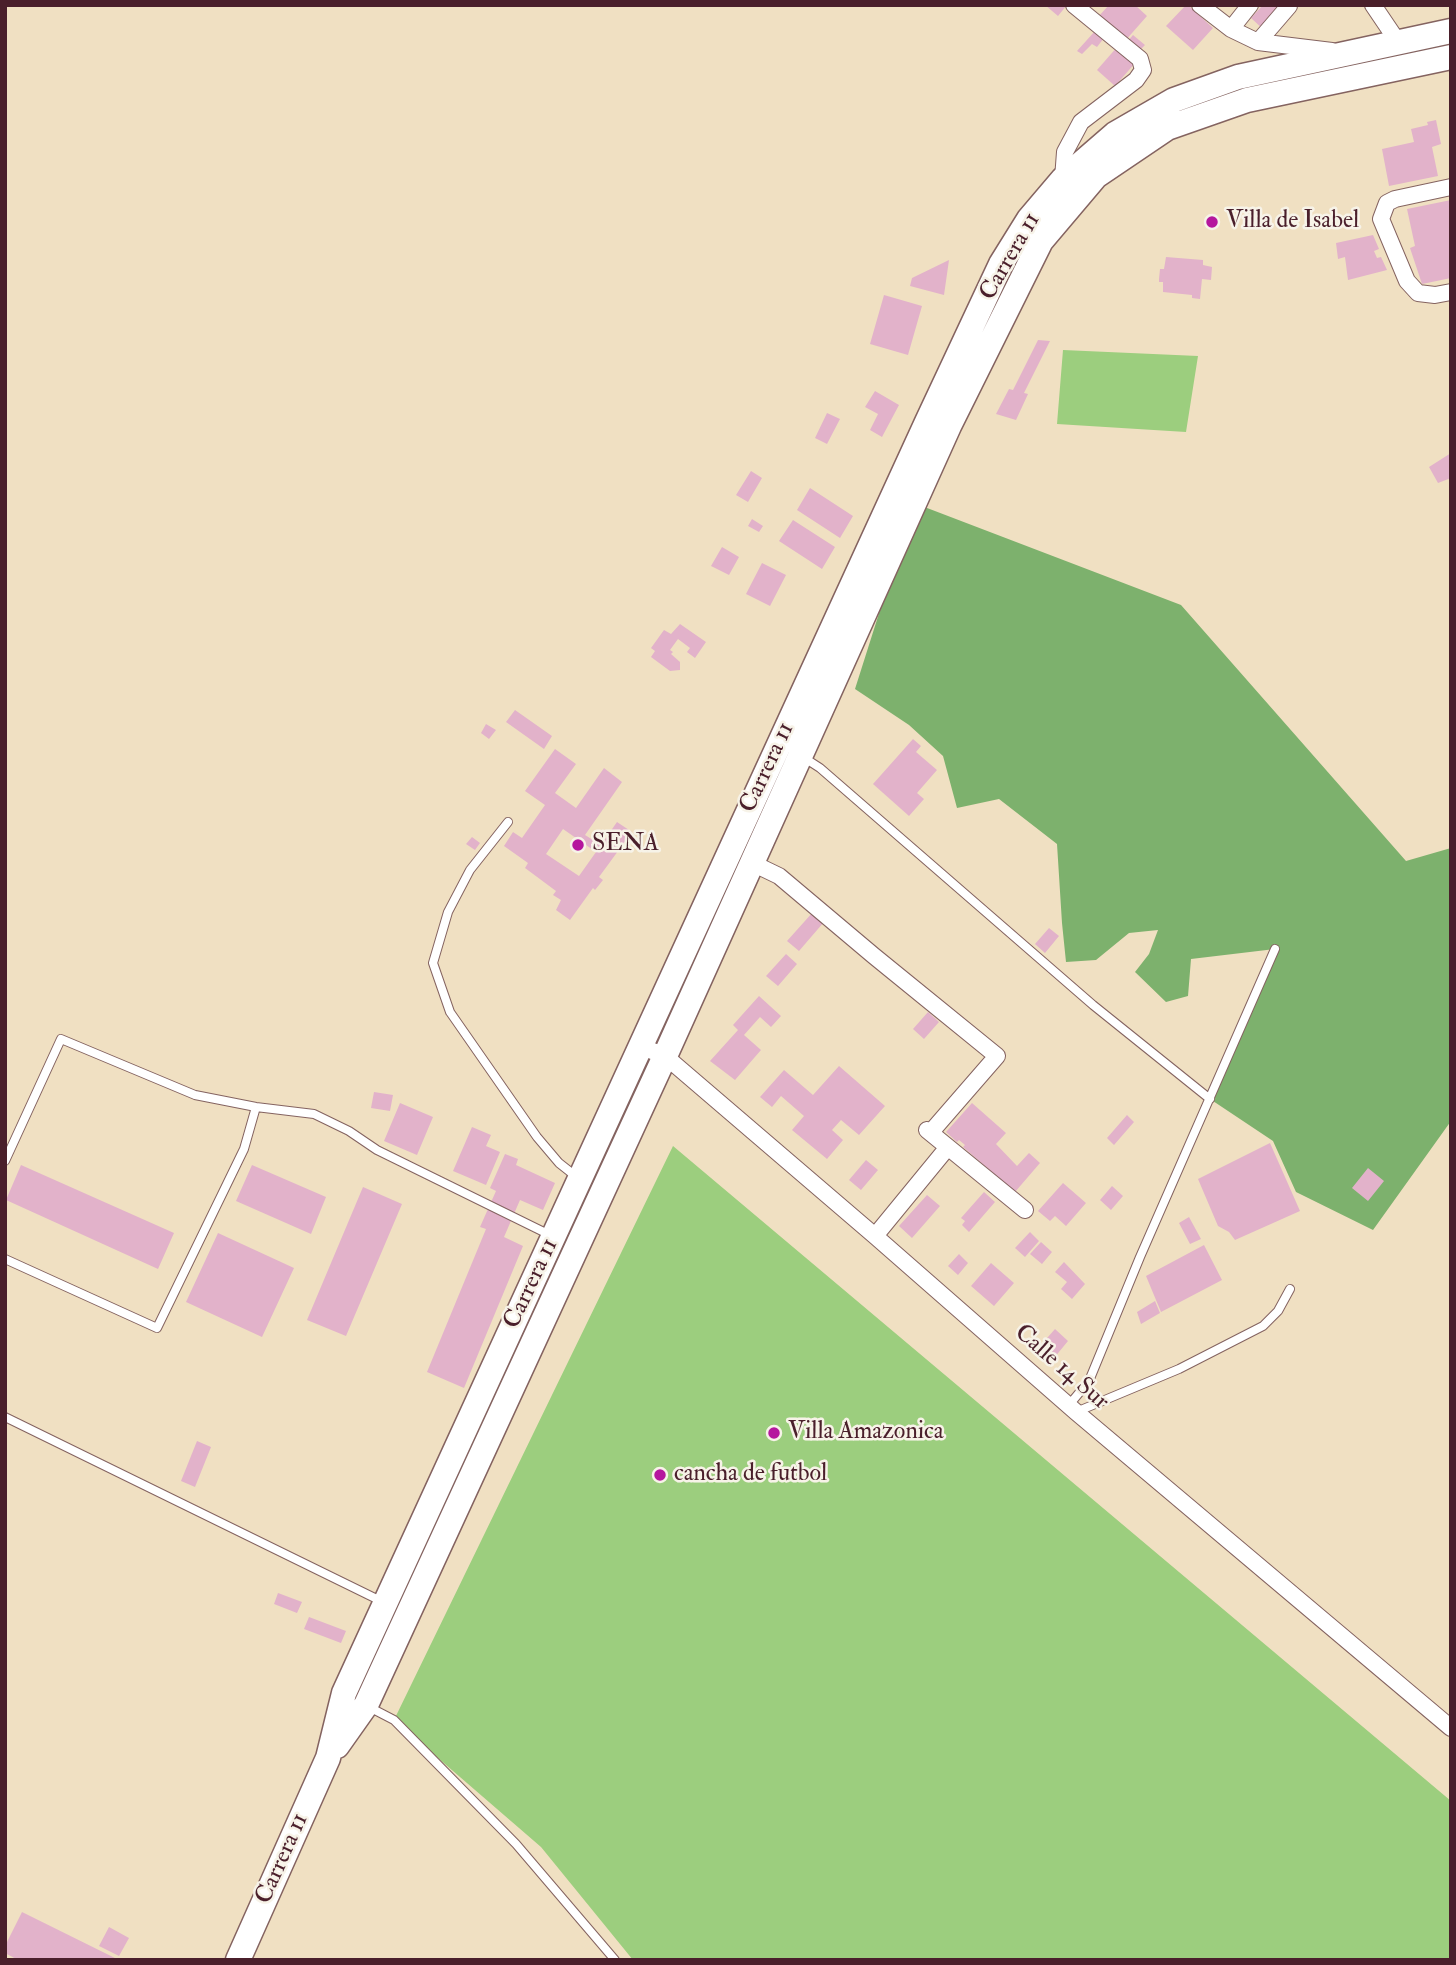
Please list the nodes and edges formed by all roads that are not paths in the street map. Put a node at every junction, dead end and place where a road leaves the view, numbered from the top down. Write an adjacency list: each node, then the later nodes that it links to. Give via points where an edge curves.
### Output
1 (1074, 5): 12 (street, via 1140,59 1143,69 1136,80 1081,122 1065,152)
2 (1200, 5): 6 (street)
3 (1250, 5): 6 (street)
4 (1373, 5): 9 (street)
5 (1289, 6): 8 (street)
6 (1231, 29): 8 (street)
7 (1451, 31): 9 (main road, Carrera 11)
8 (1258, 42): 10 (street)
9 (1398, 43): 10 (main road, Carrera 11)
10 (1348, 53): 12 (main road, Carrera 11, via 1238,77 1174,100 1115,134)
11 (1451, 57): 15 (main road, Carrera 11, via 1247,100 1167,128 1096,176 1041,241 949,426)
12 (1063, 179): 19 (main road, Carrera 11, via 1029,219 1001,264)
13 (1451, 187): 14 (street, via 1395,199 1387,203 1381,219 1407,281 1418,293)
14 (1451, 292)
15 (801, 755): 17 (main road, Carrera 11); 21 (lane)
16 (508, 822): 25 (lane, via 470,870 448,912 433,963 450,1012 537,1136 559,1163)
17 (752, 863): 20 (main road, Carrera 11); 23 (street, via 779,876 997,1056 929,1131)
18 (1275, 949): 21 (lane)
19 (640, 1046): 20 (street, Calle 14 Sur); 25 (main road, Carrera 11)
20 (665, 1056): 26 (main road, Carrera 11); 28 (street, Calle 14 Sur)
21 (1210, 1099): 32 (lane, via 1090,1381)
22 (257, 1107): 24 (lane, via 195,1095 61,1039); 29 (lane, via 314,1114); 30 (lane, via 244,1149 157,1328)
23 (948, 1147): 27 (street); 28 (street)
24 (5, 1161)
25 (580, 1179): 26 (lane); 29 (main road, Carrera 11)
26 (604, 1189): 35 (main road, Carrera 11)
27 (1025, 1210)
28 (875, 1236): 32 (street, Calle 14 Sur)
29 (553, 1237): 34 (main road, Carrera 11)
30 (5, 1259)
31 (1290, 1289): 32 (lane, via 1263,1326 1179,1368)
32 (1073, 1409): 36 (street, Calle 14 Sur)
33 (5, 1417): 34 (lane)
34 (386, 1603): 35 (main road, Carrera 11)
35 (355, 1699): 37 (main road, Carrera 11); 38 (lane, via 394,1720 516,1844)
36 (1448, 1721)
37 (238, 1960)
38 (615, 1960)

